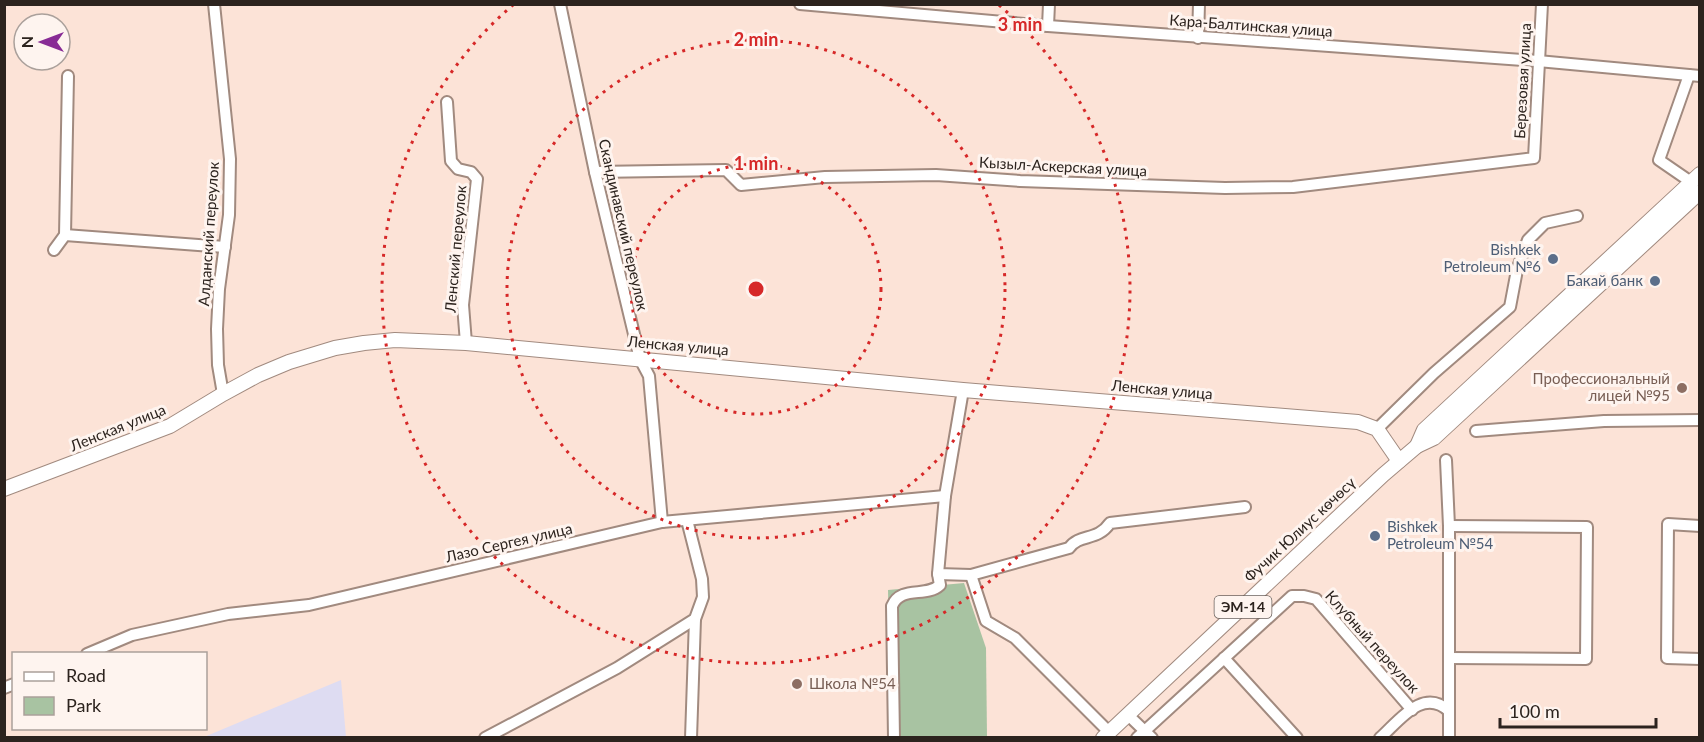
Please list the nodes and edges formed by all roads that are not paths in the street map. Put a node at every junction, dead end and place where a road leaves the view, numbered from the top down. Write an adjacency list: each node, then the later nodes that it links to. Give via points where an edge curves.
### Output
1 (214, 4): 18 (street, Алданский переулок, via 230,159)
2 (560, 4): 14 (street, Скандинавский переулок)
3 (800, 4): 7 (street, Кара-Балтинская улица)
4 (1049, 4): 7 (street)
5 (1199, 4): 8 (street)
6 (1542, 4): 9 (street, Березовая улица)
7 (1048, 26): 8 (street, Кара-Балтинская улица)
8 (1198, 38): 9 (street, Кара-Балтинская улица)
9 (1538, 61): 11 (street, Кара-Балтинская улица); 13 (street, Березовая улица)
10 (68, 76): 17 (street)
11 (1694, 76): 15 (street, via 1659,160)
12 (447, 102): 20 (street, Ленский переулок, via 451,161 477,179 463,305)
13 (1534, 158): 14 (street, Кызыл-Аскерская улица, via 1293,187 1247,188 936,175 825,177 741,185 726,170)
14 (595, 172): 21 (street, Скандинавский переулок)
15 (1697, 182): 28 (main road, Фучик Юлиус көчөсү / ЭМ-14, via 1424,430 1417,446)
16 (1577, 216): 25 (street, via 1545,223 1528,240 1510,307)
17 (65, 235): 18 (street); 19 (street)
18 (225, 247): 23 (street, Алданский переулок, via 217,329)
19 (54, 250)
20 (466, 343): 21 (main road, Ленская улица); 23 (main road, Ленская улица, via 395,340 335,348 289,362)
21 (640, 359): 22 (main road, Ленская улица); 33 (street, Скандинавский переулок, via 649,376)
22 (963, 390): 25 (main road, Ленская улица, via 1358,422); 30 (street)
23 (223, 394): 29 (main road, Ленская улица, via 170,426)
24 (1700, 420): 26 (street, via 1604,421)
25 (1377, 429): 28 (main road)
26 (1476, 431)
27 (1446, 460): 34 (street)
28 (1399, 461): 45 (main road, Фучик Юлиус көчөсү / ЭМ-14)
29 (4, 489)
30 (945, 496): 32 (street, Лазо Сергея улица); 36 (street)
31 (1245, 507): 37 (street, via 1110,523 1104,532 1074,542 1069,548)
32 (687, 520): 33 (street, Лазо Сергея улица); 38 (street, via 702,579 703,597)
33 (662, 522): 39 (street, Лазо Сергея улица, via 309,605 228,614 132,635)
34 (1449, 526): 41 (street); 41 (street, via 1587,527 1586,659)
35 (1700, 526): 42 (street, via 1668,524 1667,647 1667,658)
36 (938, 574): 37 (street); 50 (street, via 940,585 935,589 909,592 892,606)
37 (970, 575): 46 (street, via 986,621 1015,638)
38 (695, 619): 48 (street, via 617,668); 49 (street)
39 (92, 652)
40 (1224, 658): 43 (street, Клубный переулок, via 1292,596 1316,599); 47 (street, Клубный переулок); 51 (street)
41 (1449, 658): 44 (street)
42 (1700, 659)
43 (1412, 710): 44 (street, Клубный переулок, via 1430,701); 52 (street, Клубный переулок)
44 (1449, 711): 53 (street)
45 (1128, 715): 46 (main road, Фучик Юлиус көчөсү / ЭМ-14); 47 (street, Клубный переулок)
46 (1106, 735)
47 (1144, 735)
48 (484, 738)
49 (691, 738)
50 (894, 738)
51 (1297, 738)
52 (1380, 738)
53 (1449, 738)

